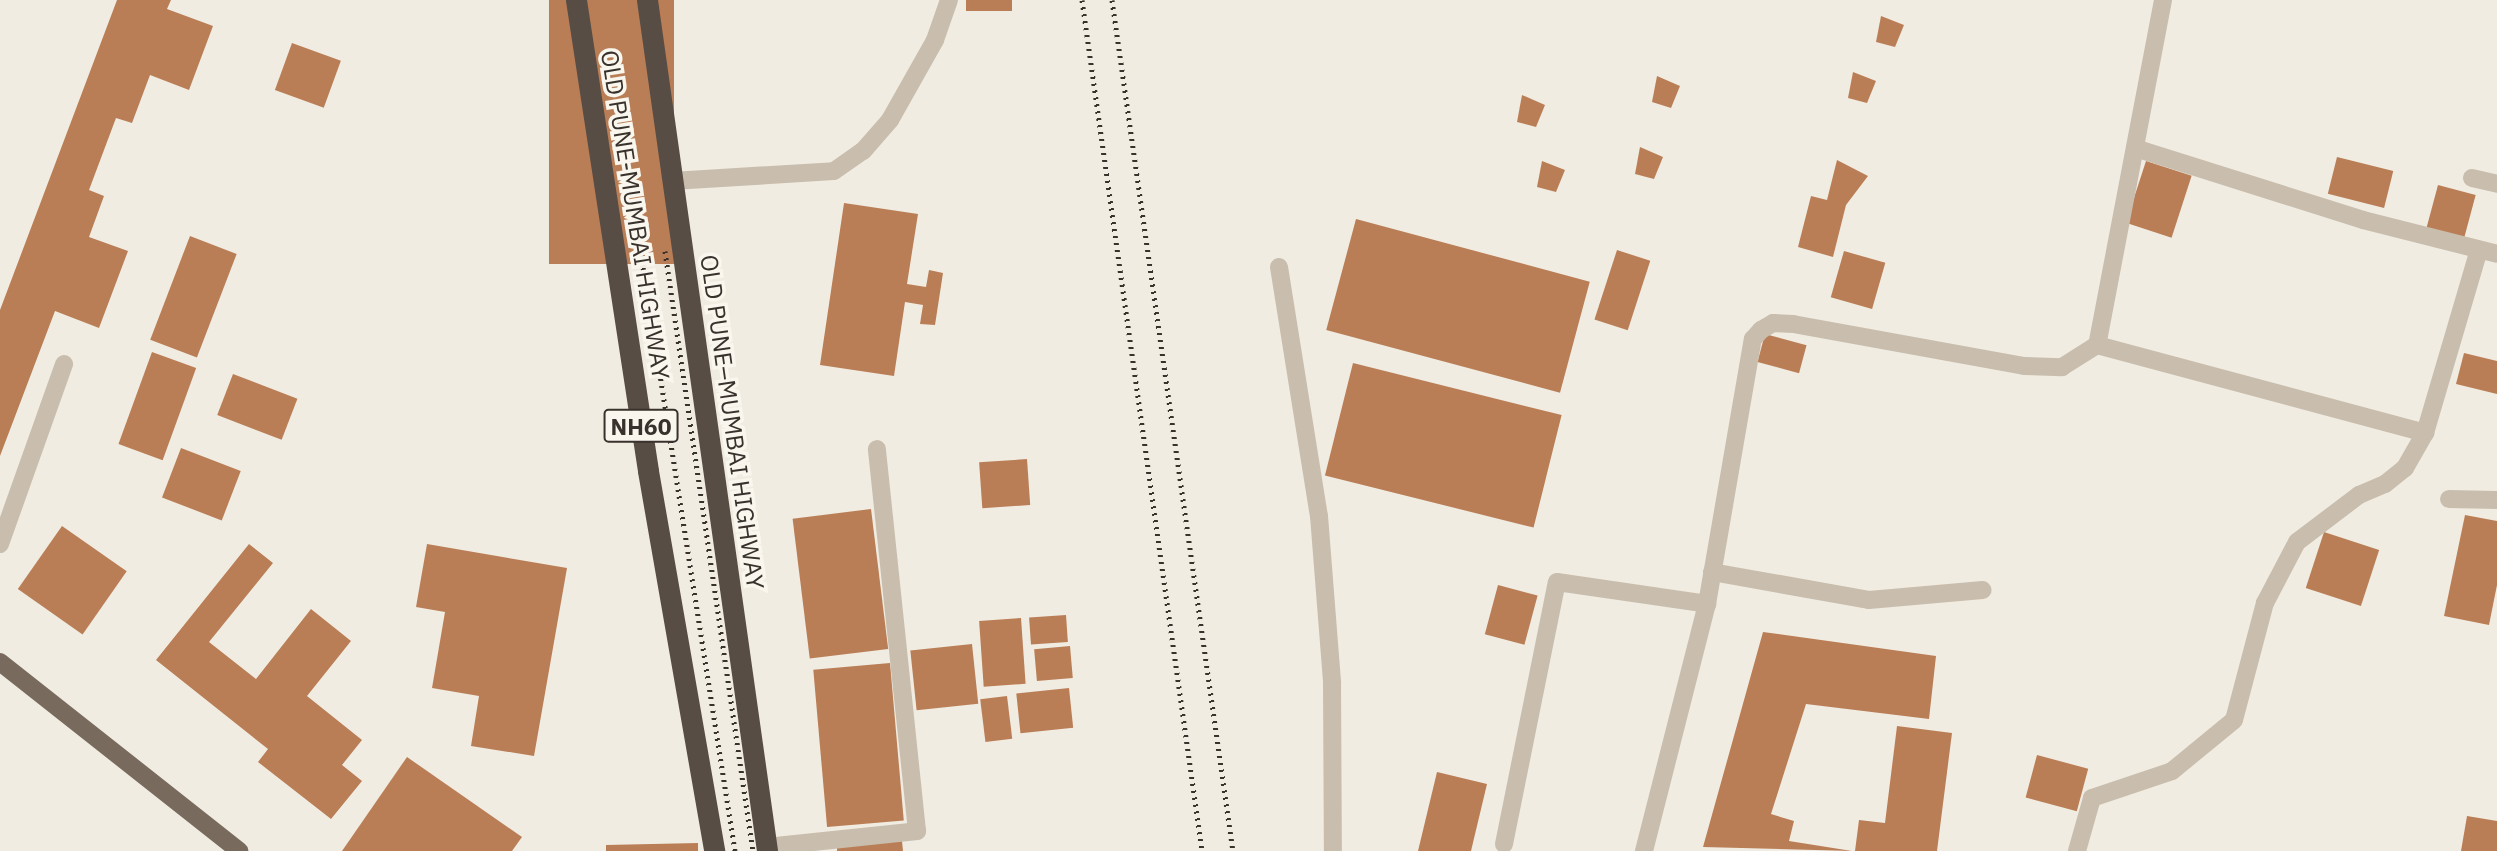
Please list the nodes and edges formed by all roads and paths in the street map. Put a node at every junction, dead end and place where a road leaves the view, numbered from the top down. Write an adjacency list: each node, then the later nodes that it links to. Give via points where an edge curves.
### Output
1 (576, 0): 26 (highway, OLD PUNE-MUMBAI HIGHWAY / NH60, via 648,471)
2 (647, 0): 7 (highway, OLD PUNE–MUMBAI HIGHWAY / NH60)
3 (949, 0): 7 (street, via 935,40 890,120 863,151 834,171)
4 (2163, 0): 5 (street)
5 (2135, 148): 9 (street, via 2363,220); 12 (street)
6 (2472, 178): 8 (street)
7 (672, 181): 24 (highway, OLD PUNE–MUMBAI HIGHWAY / NH60)
8 (2497, 184)
9 (2479, 250): 10 (street); 14 (street)
10 (2497, 254)
11 (1279, 267): 27 (street, via 1319,516 1332,682)
12 (2097, 345): 14 (street); 19 (street, via 2062,368 2024,366 1793,324 1773,323 1760,330 1753,339)
13 (64, 364): 18 (street)
14 (2425, 433): 29 (street, via 2405,468 2385,484 2359,495 2297,542 2265,603 2234,720 2172,771 2092,799)
15 (877, 449): 24 (street, via 916,831)
16 (2449, 499): 17 (street)
17 (2497, 500)
18 (0, 544)
19 (1712, 572): 20 (street, via 1869,600); 21 (street)
20 (1983, 590)
21 (1707, 604): 23 (street, via 1558,582); 28 (street)
22 (0, 662): 25 (main road)
23 (1504, 844)
24 (766, 849)
25 (239, 851)
26 (714, 851)
27 (1333, 851)
28 (1644, 851)
29 (2077, 851)

